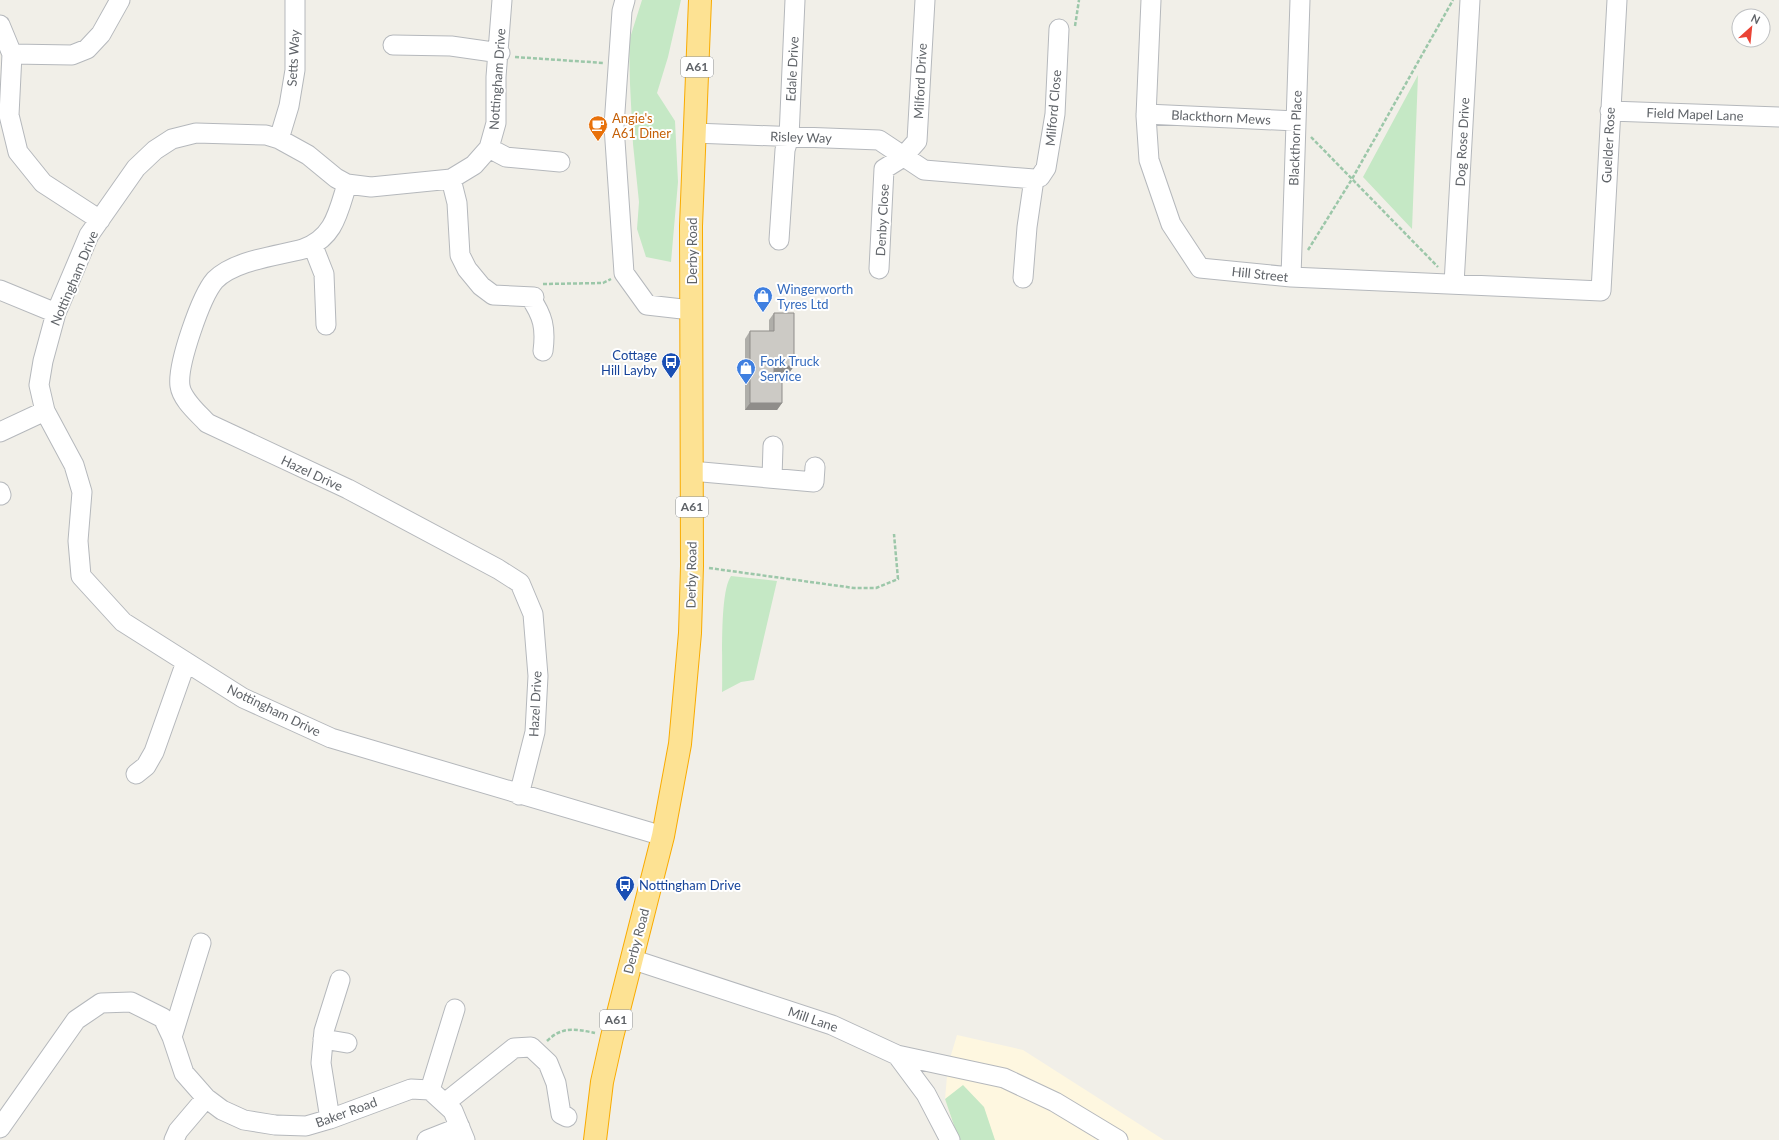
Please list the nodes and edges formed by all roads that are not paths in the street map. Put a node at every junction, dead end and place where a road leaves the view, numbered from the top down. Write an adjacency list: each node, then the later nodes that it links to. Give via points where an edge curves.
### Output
1 (120, 0): 16 (street, via 101,34 86,49 72,55)
2 (295, 0): 24 (street, Setts Way, via 295,70 289,106)
3 (502, 0): 15 (street, Nottingham Drive)
4 (625, 0): 40 (street, via 622,11 614,126 624,273 647,305)
5 (700, 0): 22 (highway, Derby Road / A61)
6 (795, 0): 23 (street, Edale Drive)
7 (925, 0): 26 (street, Milford Drive, via 917,142)
8 (1151, 0): 18 (street, Hill Street)
9 (1300, 0): 21 (street, Blackthorn Place)
10 (1470, 0): 37 (street, Dog Rose Drive)
11 (1616, 0): 17 (street, Guelder Rose)
12 (0, 25): 16 (street)
13 (1059, 29): 29 (street, Milford Close, via 1055,114 1046,168 1040,177)
14 (393, 45): 15 (street, via 451,46)
15 (500, 53): 25 (street, Nottingham Drive, via 496,77 496,122)
16 (12, 54): 19 (street)
17 (1610, 111): 20 (street, Field Mapel Lane); 39 (street, Guelder Rose)
18 (1146, 114): 21 (street, Blackthorn Mews); 35 (street, Hill Street, via 1149,160 1171,224 1200,268)
19 (5, 115): 31 (street, via 18,152 43,183)
20 (1779, 117)
21 (1296, 121): 35 (street, Blackthorn Place)
22 (694, 133): 23 (street, Risley Way); 40 (highway, Derby Road / A61)
23 (789, 137): 26 (street, Risley Way, via 880,140); 32 (street, Edale Drive, via 785,150)
24 (279, 139): 30 (street, Nottingham Drive, via 308,155); 31 (street, Nottingham Drive, via 266,135 196,133 172,139 155,150 136,168)
25 (489, 148): 27 (street, via 506,157); 28 (street, Nottingham Drive, via 474,165)
26 (903, 157): 29 (street, via 924,170); 34 (street, Denby Close, via 884,169)
27 (560, 162)
28 (451, 179): 30 (street, Nottingham Drive, via 371,187); 43 (street, via 457,203 460,255 467,269 481,286 493,295 532,297 543,322)
29 (1034, 179): 36 (street)
30 (347, 184): 33 (street, Hazel Drive, via 336,221 324,238)
31 (100, 220): 41 (street, Nottingham Drive, via 89,235)
32 (779, 240)
33 (313, 246): 42 (street, via 324,274); 52 (street, Hazel Drive, via 237,266 215,281 200,307 181,363 180,387 190,405 207,422 348,489 520,583 533,614 538,676 535,732)
34 (879, 269)
35 (1291, 277): 37 (street, Hill Street)
36 (1023, 278)
37 (1454, 284): 39 (street, Hill Street)
38 (0, 290): 41 (street)
39 (1600, 291)
40 (692, 310): 48 (highway, Derby Road / A61)
41 (56, 313): 44 (street, Nottingham Drive, via 39,385)
42 (326, 325)
43 (543, 352)
44 (45, 411): 45 (street); 50 (street, Nottingham Drive, via 74,465 82,492 78,541 82,576 123,622)
45 (0, 432)
46 (774, 446): 49 (street)
47 (815, 467): 49 (street, via 814,482)
48 (691, 471): 49 (street); 53 (highway, Derby Road / A61, via 690,633 680,744)
49 (772, 478)
50 (186, 662): 51 (street, via 154,752 146,766); 52 (street, Nottingham Drive, via 243,698 331,738)
51 (136, 774)
52 (519, 795): 53 (street, Nottingham Drive)
53 (663, 836): 55 (highway, Derby Road / A61)
54 (201, 943): 58 (street)
55 (631, 959): 61 (street, Mill Lane, via 832,1025); 72 (highway, Derby Road / A61, via 602,1082)
56 (340, 980): 59 (street)
57 (455, 1009): 62 (street)
58 (172, 1037): 63 (street, Baker Road, via 184,1073); 67 (street, Baker Road, via 163,1018 131,1002 101,1003 76,1020)
59 (323, 1039): 60 (street); 66 (street, via 321,1063)
60 (347, 1043)
61 (897, 1055): 73 (street, Mill Lane, via 926,1094); 74 (street, via 1004,1078 1055,1102)
62 (430, 1090): 64 (street); 66 (street, Baker Road, via 411,1088)
63 (206, 1098): 68 (street, Baker Road, via 222,1110 244,1120); 70 (street, via 178,1131)
64 (445, 1103): 65 (street, via 514,1048 531,1047 548,1063 556,1083 561,1114); 69 (street, via 453,1111)
65 (567, 1117)
66 (330, 1119): 68 (street, Baker Road, via 306,1126)
67 (0, 1128)
68 (298, 1133)
69 (463, 1134): 71 (street)
70 (174, 1140)
71 (427, 1140)
72 (595, 1140)
73 (950, 1140)
74 (1118, 1140)

